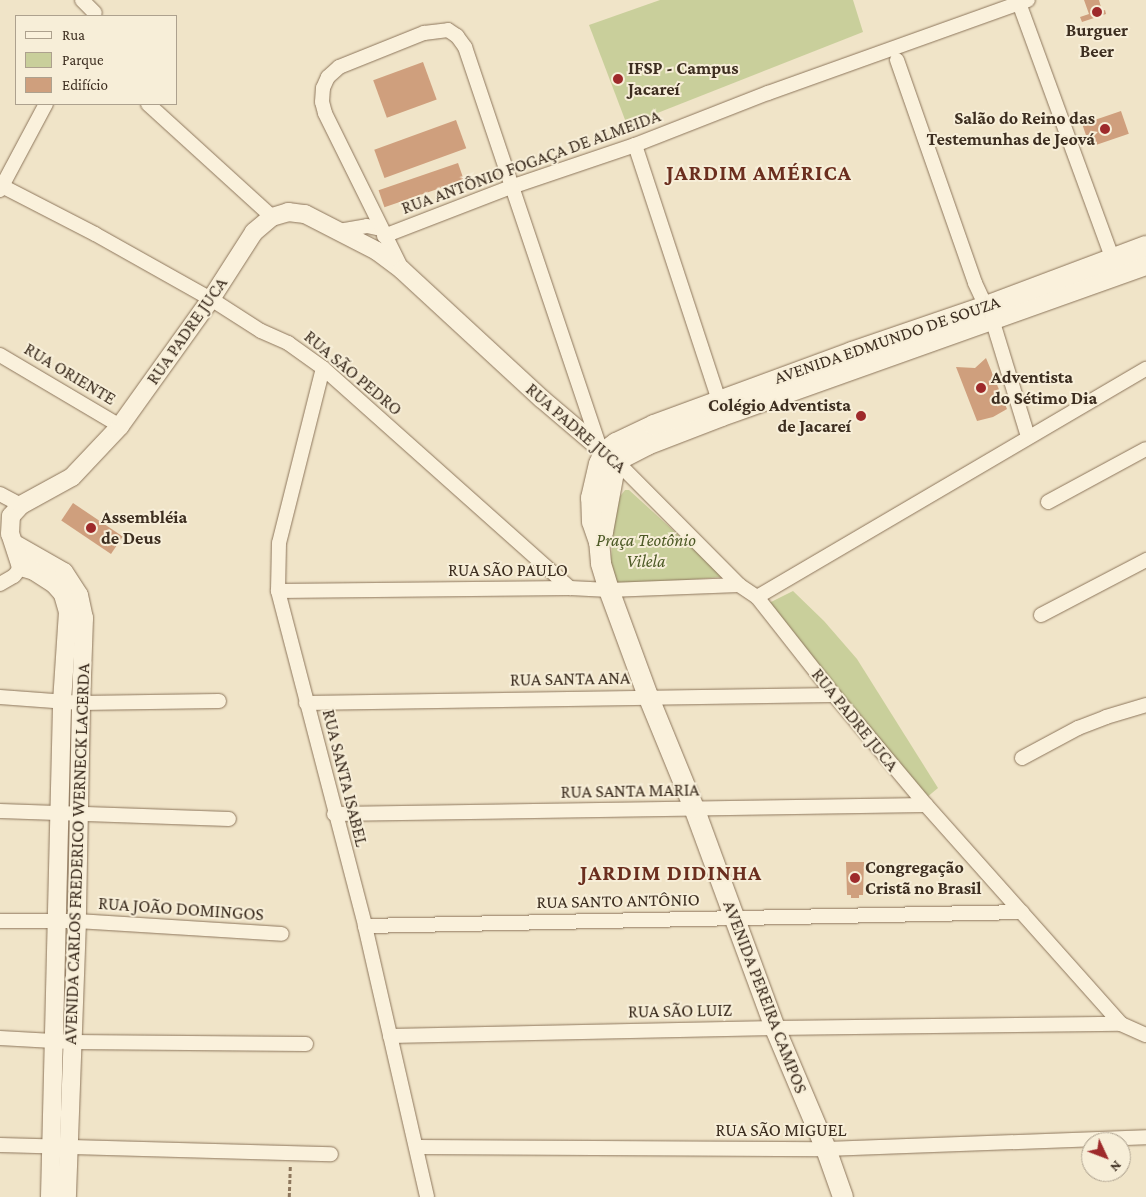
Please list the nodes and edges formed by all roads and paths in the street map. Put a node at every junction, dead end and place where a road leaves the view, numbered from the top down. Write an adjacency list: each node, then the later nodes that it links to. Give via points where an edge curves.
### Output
1 (82, 0): 3 (street)
2 (1024, 1): 7 (street, RUA ANTÔNIO FOGAÇA DE ALMEIDA, via 768,93); 15 (street)
3 (97, 10)
4 (897, 60): 18 (street, via 975,283)
5 (45, 105): 8 (street)
6 (149, 105): 10 (street)
7 (635, 145): 9 (street, RUA ANTÔNIO FOGAÇA DE ALMEIDA); 22 (street)
8 (1, 187): 17 (street, RUA SÃO PEDRO, via 95,234)
9 (511, 187): 12 (street, RUA ANTÔNIO FOGAÇA DE ALMEIDA); 12 (street, via 465,47 448,30 424,33 339,67 328,77 323,88 325,113); 26 (street)
10 (272, 217): 11 (street, RUA PADRE JUCA, via 288,212 305,214); 17 (street, RUA PADRE JUCA, via 254,232)
11 (339, 231): 12 (street, via 367,226); 16 (street, RUA PADRE JUCA, via 377,251)
12 (383, 233): 16 (street)
13 (1146, 246): 15 (main road, AVENIDA EDMUNDO DE SOUZA)
14 (1146, 265): 15 (main road, AVENIDA EDMUNDO DE SOUZA)
15 (1115, 267): 18 (main road, AVENIDA EDMUNDO DE SOUZA)
16 (402, 270): 26 (street, RUA PADRE JUCA, via 542,399)
17 (211, 299): 20 (street, RUA SÃO PEDRO, via 261,331 288,343); 23 (street, RUA PADRE JUCA)
18 (989, 313): 22 (main road, AVENIDA EDMUNDO DE SOUZA); 24 (street); 26 (main road, AVENIDA EDMUNDO DE SOUZA, via 646,445)
19 (0, 355): 23 (street, RUA ORIENTE)
20 (322, 368): 35 (street, RUA SÃO PEDRO); 37 (street, RUA SANTA ISABEL, via 279,543)
21 (1146, 369): 24 (street)
22 (720, 400): 26 (main road, AVENIDA EDMUNDO DE SOUZA, via 654,425 616,443)
23 (120, 426): 29 (street, RUA PADRE JUCA, via 72,477)
24 (1028, 437): 38 (street)
25 (1146, 449): 28 (street)
26 (606, 453): 34 (street, RUA PADRE JUCA); 36 (main road, AVENIDA PEREIRA CAMPOS, via 595,476 592,522)
27 (0, 494): 29 (street)
28 (1048, 502)
29 (10, 512): 30 (street, via 10,534)
30 (15, 544): 32 (street); 45 (street, AVENIDA CARLOS FREDERICO WERNECK LACERDA, via 64,572 79,595 84,618)
31 (1146, 560): 39 (street)
32 (20, 567): 33 (street, via 14,576); 44 (street, AVENIDA CARLOS FREDERICO WERNECK LACERDA, via 46,577 63,594 67,603)
33 (0, 584)
34 (739, 585): 36 (street, RUA SÃO PAULO); 38 (street, RUA PADRE JUCA)
35 (570, 588): 36 (street, RUA SÃO PAULO); 37 (street, RUA SÃO PAULO)
36 (609, 590): 41 (main road, AVENIDA PEREIRA CAMPOS)
37 (278, 591): 46 (street, RUA SANTA ISABEL)
38 (757, 597): 40 (street, RUA PADRE JUCA)
39 (1041, 615)
40 (834, 695): 41 (street, RUA SANTA ANA); 49 (street, RUA PADRE JUCA)
41 (648, 696): 46 (street, RUA SANTA ANA); 50 (main road, AVENIDA PEREIRA CAMPOS)
42 (0, 697): 44 (street)
43 (219, 701): 45 (street)
44 (62, 702): 45 (street); 52 (street, AVENIDA CARLOS FREDERICO WERNECK LACERDA)
45 (81, 703): 53 (street, AVENIDA CARLOS FREDERICO WERNECK LACERDA)
46 (306, 703): 54 (street, RUA SANTA ISABEL)
47 (1146, 705): 48 (street, via 1078,728)
48 (1022, 758)
49 (926, 805): 50 (street, RUA SANTA MARIA); 56 (street, RUA PADRE JUCA)
50 (694, 808): 54 (street, RUA SANTA MARIA); 57 (main road, AVENIDA PEREIRA CAMPOS)
51 (0, 811): 52 (street)
52 (60, 812): 53 (street); 59 (street, AVENIDA CARLOS FREDERICO WERNECK LACERDA)
53 (79, 813): 55 (street); 60 (street, AVENIDA CARLOS FREDERICO WERNECK LACERDA)
54 (334, 814): 61 (street, RUA SANTA ISABEL)
55 (229, 819)
56 (1022, 912): 57 (street, RUA SANTO ANTÔNIO); 63 (street, RUA PADRE JUCA)
57 (733, 917): 61 (street, RUA SANTO ANTÔNIO); 64 (main road, AVENIDA PEREIRA CAMPOS)
58 (0, 921): 59 (street, RUA JOÃO DOMINGOS)
59 (56, 921): 60 (street, RUA JOÃO DOMINGOS); 68 (street, AVENIDA CARLOS FREDERICO WERNECK LACERDA)
60 (77, 921): 62 (street, RUA JOÃO DOMINGOS); 68 (street, AVENIDA CARLOS FREDERICO WERNECK LACERDA)
61 (365, 926): 66 (street, RUA SANTA ISABEL)
62 (282, 934)
63 (1121, 1024): 64 (street, RUA SÃO LUIZ); 65 (street, RUA PADRE JUCA)
64 (775, 1028): 66 (street, RUA SÃO LUIZ); 74 (main road, AVENIDA PEREIRA CAMPOS)
65 (1146, 1035)
66 (390, 1036): 73 (street, RUA SANTA ISABEL)
67 (0, 1038): 68 (street)
68 (63, 1042): 69 (street); 72 (street, AVENIDA CARLOS FREDERICO WERNECK LACERDA)
69 (306, 1044)
70 (1146, 1137): 74 (street, RUA SÃO MIGUEL)
71 (0, 1145): 72 (street)
72 (61, 1147): 75 (street); 77 (street, AVENIDA CARLOS FREDERICO WERNECK LACERDA); 78 (street, AVENIDA CARLOS FREDERICO WERNECK LACERDA)
73 (417, 1147): 74 (street, RUA SÃO MIGUEL); 80 (street, RUA SANTA ISABEL)
74 (826, 1149): 81 (main road, AVENIDA PEREIRA CAMPOS)
75 (290, 1154): 76 (street); 79 (path)
76 (331, 1154)
77 (50, 1197)
78 (67, 1197)
79 (289, 1197)
80 (427, 1197)
81 (842, 1197)

